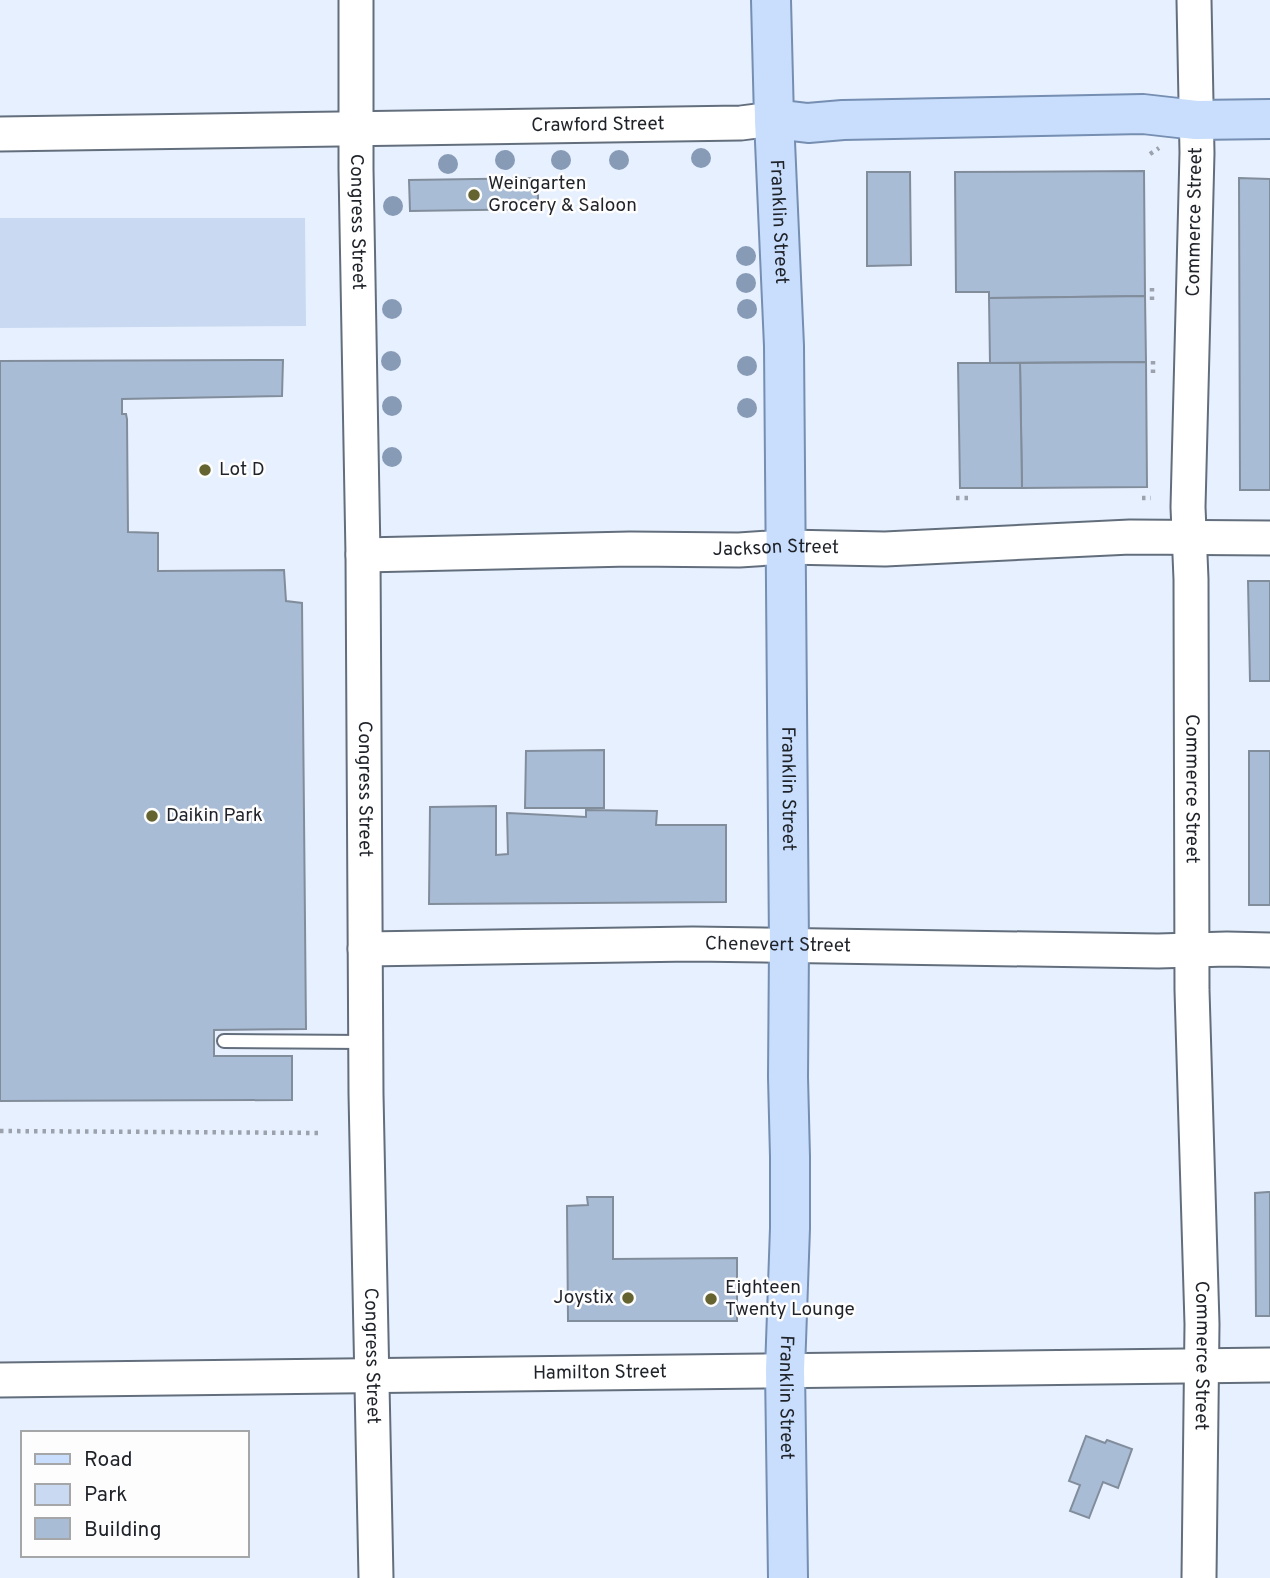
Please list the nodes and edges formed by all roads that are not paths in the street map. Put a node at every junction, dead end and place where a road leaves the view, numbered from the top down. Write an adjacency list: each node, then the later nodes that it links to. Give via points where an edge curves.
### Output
1 (356, 0): 7 (street, Congress Street)
2 (771, 0): 4 (main road, Franklin Street)
3 (1194, 0): 6 (street, Commerce Street)
4 (774, 119): 6 (main road, Crawford Street, via 808,123 1143,114); 7 (street, Crawford Street); 11 (main road, Franklin Street)
5 (1270, 119): 6 (main road, Crawford Street)
6 (1196, 120): 9 (street, Commerce Street)
7 (357, 129): 8 (street, Crawford Street); 12 (street, Congress Street)
8 (0, 134)
9 (1189, 537): 10 (street, Jackson Street); 11 (street, Jackson Street, via 885,549); 15 (street, Commerce Street)
10 (1270, 538)
11 (786, 547): 12 (street, Jackson Street); 13 (main road, Franklin Street)
12 (363, 555): 14 (street, Congress Street)
13 (789, 946): 14 (street, Chenevert Street); 15 (street, Chenevert Street); 21 (main road, Franklin Street, via 790,1228)
14 (365, 949): 18 (street, Congress Street)
15 (1192, 950): 16 (street, Chenevert Street); 19 (street, Commerce Street)
16 (1270, 950)
17 (224, 1041): 18 (lane)
18 (367, 1042): 22 (street, Congress Street)
19 (1201, 1365): 20 (street, Hamilton Street); 21 (street, Hamilton Street); 26 (street, Commerce Street)
20 (1270, 1365)
21 (785, 1370): 22 (street, Hamilton Street); 25 (main road, Franklin Street)
22 (373, 1375): 23 (street, Hamilton Street); 24 (street, Congress Street)
23 (0, 1380)
24 (376, 1578)
25 (788, 1578)
26 (1199, 1578)

